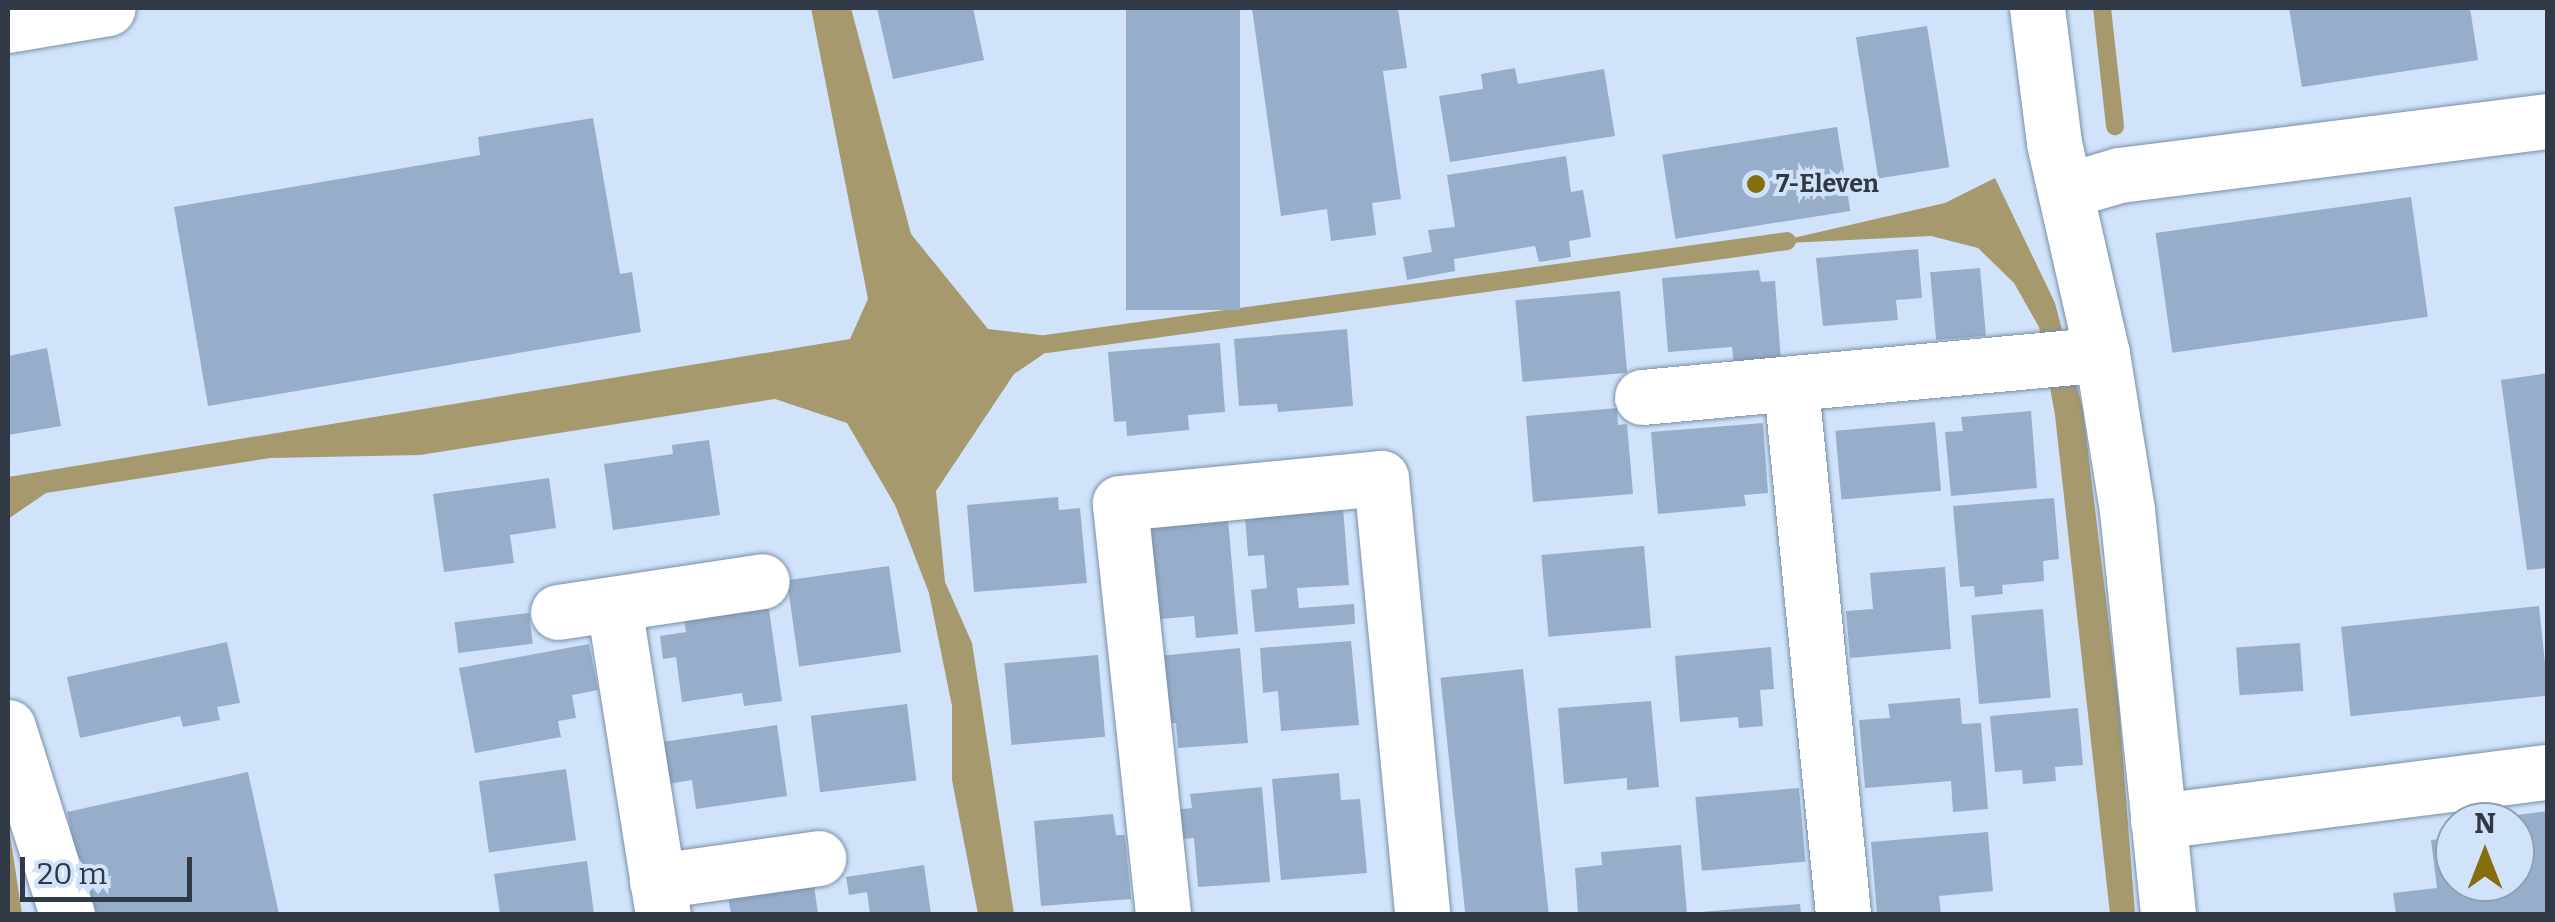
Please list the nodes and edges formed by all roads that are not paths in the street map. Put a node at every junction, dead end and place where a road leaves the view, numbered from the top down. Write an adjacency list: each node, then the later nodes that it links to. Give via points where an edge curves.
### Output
1 (108, 8): 3 (main road)
2 (2037, 8): 5 (main road)
3 (8, 26)
4 (2548, 121): 5 (main road, via 2120,175)
5 (2065, 191): 6 (main road)
6 (2074, 357): 7 (main road); 14 (main road, via 2126,510)
7 (1792, 388): 8 (main road); 20 (main road)
8 (1642, 397)
9 (762, 581): 10 (main road)
10 (614, 606): 11 (main road); 16 (main road)
11 (558, 612)
12 (8, 727): 17 (main road)
13 (2548, 772): 14 (main road)
14 (2158, 821): 21 (main road)
15 (818, 858): 16 (main road)
16 (660, 898)
17 (67, 914)
18 (1163, 914): 19 (main road, via 1120,503 1381,478)
19 (1422, 914)
20 (1844, 914)
21 (2168, 914)

